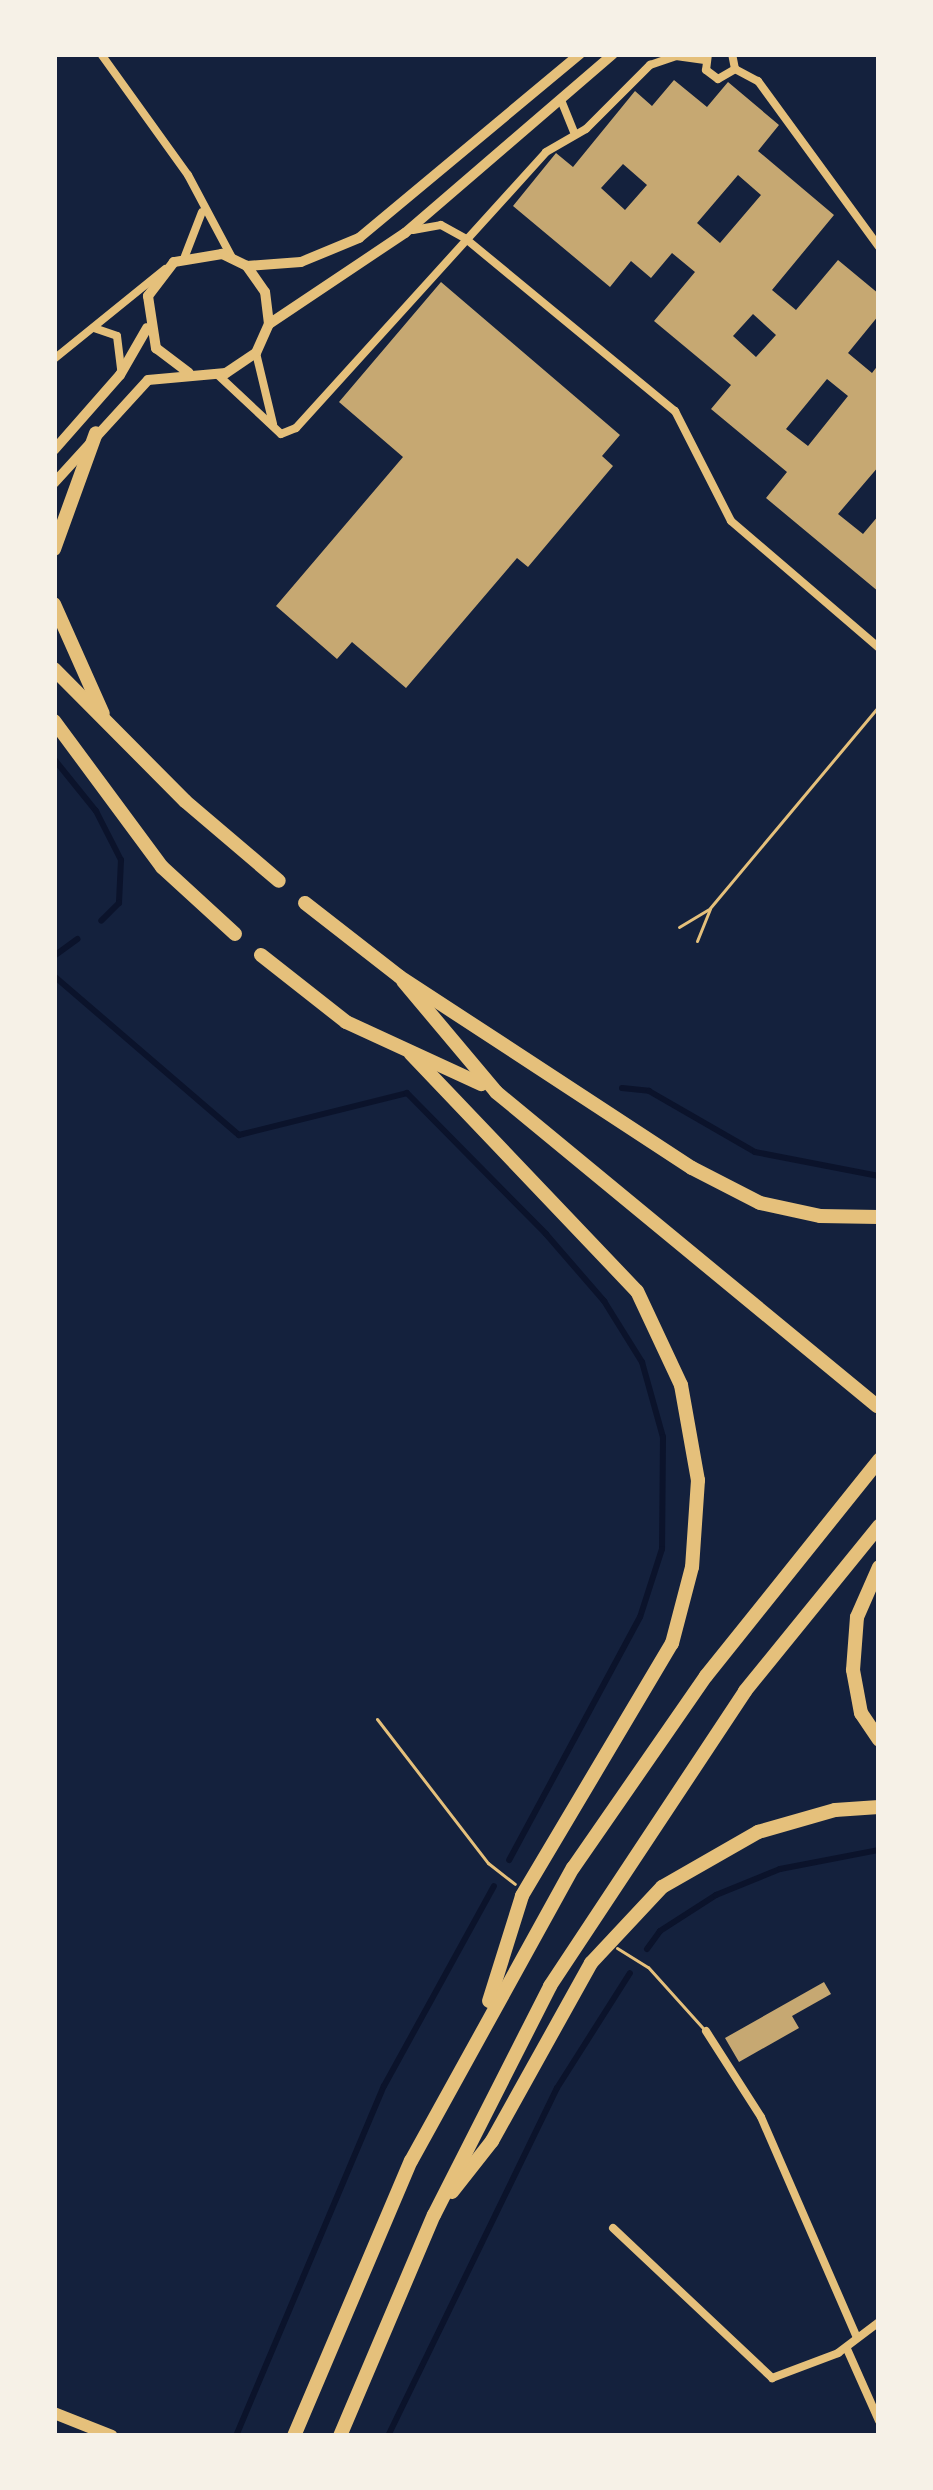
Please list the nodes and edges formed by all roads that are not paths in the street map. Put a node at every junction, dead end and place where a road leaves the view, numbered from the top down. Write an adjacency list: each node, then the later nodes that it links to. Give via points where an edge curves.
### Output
1 (101, 54): 9 (street)
2 (580, 54): 15 (main road, via 359,238 301,262)
3 (613, 54): 7 (main road)
4 (732, 54): 6 (street)
5 (706, 57): 6 (street, via 713,78); 8 (street, via 650,65)
6 (735, 70): 12 (street, via 758,81)
7 (562, 100): 8 (street); 10 (main road)
8 (575, 134): 11 (street, via 546,152)
9 (202, 204): 13 (street, via 199,236); 14 (street)
10 (405, 233): 11 (street, via 435,224); 17 (main road)
11 (466, 238): 25 (street, via 310,416 281,434); 31 (street, via 675,412 738,529)
12 (879, 247)
13 (184, 256): 14 (main road); 16 (main road)
14 (232, 257): 15 (main road)
15 (247, 266): 17 (main road, via 266,292)
16 (165, 269): 18 (main road, via 148,296); 19 (street)
17 (269, 324): 20 (main road)
18 (147, 328): 22 (main road, via 163,356); 23 (main road)
19 (82, 335): 21 (street); 23 (street, via 110,328 122,352)
20 (256, 353): 24 (main road); 25 (street)
21 (54, 359)
22 (189, 373): 24 (main road); 26 (main road, via 148,380)
23 (120, 375): 27 (main road)
24 (218, 375): 25 (street)
25 (273, 425)
26 (96, 433): 28 (main road); 29 (highway)
27 (54, 450)
28 (54, 483)
29 (54, 549)
30 (54, 604): 35 (highway)
31 (879, 649)
32 (54, 668): 35 (highway)
33 (879, 706): 38 (lane)
34 (54, 721): 40 (highway, via 162,867)
35 (111, 729): 36 (highway)
36 (279, 880)
37 (305, 902): 43 (highway)
38 (710, 908): 39 (lane); 41 (lane)
39 (679, 927)
40 (235, 934)
41 (697, 941)
42 (261, 956): 44 (highway, via 346,1022)
43 (400, 977): 45 (highway); 46 (highway, via 692,1168 760,1203)
44 (410, 1054): 45 (highway); 56 (highway, via 638,1292 681,1385 698,1480 692,1567 672,1643 522,1896)
45 (496, 1092): 47 (highway)
46 (879, 1217)
47 (877, 1406)
48 (879, 1460): 56 (highway, via 629,1781)
49 (879, 1526): 58 (highway, via 745,1691 624,1865 519,2045)
50 (879, 1567): 52 (highway, via 857,1617 853,1670 861,1713)
51 (377, 1719): 54 (lane, via 488,1863)
52 (879, 1740)
53 (879, 1807): 58 (highway, via 758,1832 662,1887 591,1964 492,2141)
54 (515, 1884)
55 (617, 1948): 57 (lane, via 648,1967)
56 (481, 2026): 66 (highway, via 412,2162)
57 (706, 2031): 61 (street, via 761,2117)
58 (434, 2215): 67 (highway)
59 (613, 2228): 62 (street, via 772,2378)
60 (879, 2322): 61 (street)
61 (856, 2336): 62 (street)
62 (847, 2349): 64 (street)
63 (54, 2413): 65 (highway)
64 (879, 2420)
65 (112, 2436)
66 (294, 2436)
67 (340, 2436)

